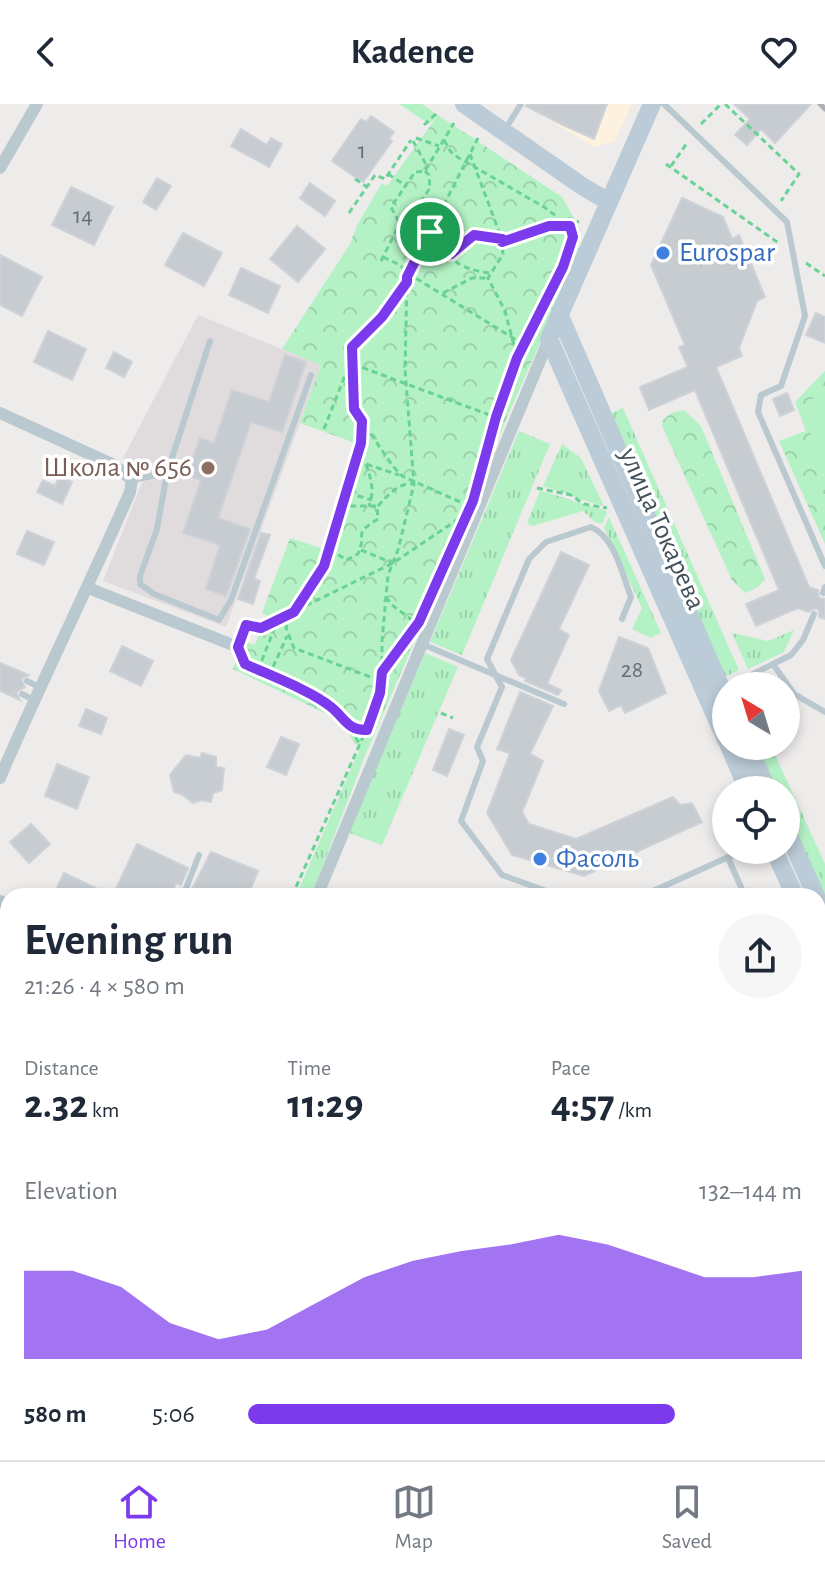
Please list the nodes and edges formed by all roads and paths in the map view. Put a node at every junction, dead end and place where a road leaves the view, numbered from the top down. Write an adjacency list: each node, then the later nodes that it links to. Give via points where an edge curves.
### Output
1 (37, 104): 20 (street)
2 (464, 104): 10 (main road)
3 (521, 104): 10 (lane)
4 (652, 104): 26 (main road)
5 (664, 104): 27 (lane)
6 (725, 104): 27 (path, via 799,174)
7 (438, 112): 9 (path)
8 (454, 123): 13 (path)
9 (424, 125)
10 (504, 132): 26 (main road)
11 (478, 138): 16 (path)
12 (413, 140): 15 (path); 21 (path); 22 (path)
13 (444, 140): 14 (path); 15 (path)
14 (447, 146): 15 (path); 17 (path)
15 (440, 147): 21 (path)
16 (470, 154): 17 (path); 19 (path)
17 (465, 162): 19 (path); 29 (path)
18 (666, 164): 37 (path)
19 (475, 167): 32 (path, via 544,207); 34 (path)
20 (0, 168)
21 (426, 169): 24 (path, via 415,172); 31 (path, via 430,188)
22 (388, 174): 24 (path); 25 (path, via 385,179 375,175)
23 (355, 179): 25 (path)
24 (405, 185): 31 (path, via 391,207)
25 (367, 187): 28 (path)
26 (609, 202): 44 (main road)
27 (775, 210): 37 (lane, via 787,222)
28 (349, 213)
29 (438, 215): 36 (path); 38 (path)
30 (579, 221): 33 (path)
31 (402, 224): 38 (path); 39 (path, via 382,259)
32 (561, 226): 33 (path); 34 (path)
33 (570, 226): 35 (path)
34 (502, 241): 36 (path, via 474,235); 40 (path, via 503,254)
35 (572, 241)
36 (451, 254): 38 (path); 40 (path, via 459,267)
37 (794, 254): 41 (path); 81 (lane, via 805,316 781,386 761,395 758,412)
38 (416, 259): 39 (path)
39 (409, 274): 42 (path); 43 (path)
40 (488, 276): 43 (path); 45 (path)
41 (825, 276)
42 (407, 282): 50 (path); 56 (path)
43 (442, 294): 45 (path)
44 (551, 313): 47 (main road); 49 (path); 100 (main road, улица Токарева)
45 (513, 338): 49 (path); 53 (path)
46 (352, 339): 50 (path)
47 (549, 339): 60 (street); 99 (main road, улица Токарева)
48 (210, 341): 65 (lane)
49 (525, 345): 51 (path); 53 (path)
50 (352, 347): 52 (path)
51 (533, 351)
52 (353, 355): 54 (path); 61 (path)
53 (517, 358): 58 (path)
54 (353, 364): 56 (path); 59 (path, via 354,409)
55 (311, 375): 65 (lane, via 231,600 219,620 140,584)
56 (407, 384): 58 (path); 68 (path)
57 (0, 413): 67 (street, via 114,465)
58 (496, 417): 60 (path); 62 (path)
59 (362, 421): 63 (path); 66 (path)
60 (514, 424): 92 (street)
61 (324, 429)
62 (486, 455)
63 (356, 461): 64 (path); 70 (path)
64 (366, 464): 66 (path); 71 (path)
65 (167, 473): 67 (lane)
66 (402, 476): 68 (path)
67 (132, 480): 82 (street)
68 (414, 482): 74 (path, via 399,486); 76 (path); 80 (path)
69 (537, 488): 77 (path)
70 (347, 492): 71 (path); 73 (path)
71 (372, 500): 75 (path)
72 (473, 501): 76 (path)
73 (342, 506): 75 (path); 78 (path)
74 (377, 506): 75 (path); 79 (path, via 378,519 361,532)
75 (369, 507)
76 (471, 507): 80 (path)
77 (607, 508)
78 (330, 549): 79 (path, via 346,560); 84 (path)
79 (361, 550): 80 (path)
80 (393, 563): 83 (path); 84 (path)
81 (825, 566)
82 (88, 588): 93 (street); 112 (street, via 33,684)
83 (386, 597): 88 (path); 98 (path)
84 (294, 612): 87 (path); 89 (path, via 261,628)
85 (814, 614): 95 (lane, via 791,655)
86 (622, 619): 102 (lane, via 631,597 601,531 591,527 546,542 529,559 487,659)
87 (288, 622): 91 (path); 94 (path, via 275,627)
88 (419, 622)
89 (246, 625): 93 (street)
90 (410, 635): 98 (path)
91 (287, 636): 96 (path); 104 (path, via 294,648)
92 (422, 644): 102 (lane); 120 (street)
93 (238, 647): 97 (path, via 245,664)
94 (262, 659): 96 (path); 97 (path)
95 (773, 664): 101 (lane); 106 (lane, via 794,694)
96 (274, 665): 103 (path)
97 (258, 670): 103 (path)
98 (382, 672): 104 (path)
99 (712, 672)
100 (713, 672)
101 (758, 672)
102 (494, 675): 105 (lane); 121 (lane, via 502,687 477,747 483,761 461,821 502,875)
103 (269, 676): 109 (path, via 328,704)
104 (381, 681): 110 (path)
105 (564, 704)
106 (825, 712)
107 (441, 713): 108 (path)
108 (453, 718)
109 (347, 725): 110 (path); 111 (path)
110 (367, 730): 111 (path)
111 (360, 744): 119 (path)
112 (0, 778)
113 (199, 855): 118 (lane)
114 (800, 860): 125 (main road)
115 (716, 864): 122 (lane)
116 (731, 864): 123 (lane)
117 (780, 864): 124 (main road)
118 (186, 888)
119 (296, 888)
120 (320, 888)
121 (538, 888)
122 (668, 888)
123 (741, 888)
124 (791, 888)
125 (813, 888)

